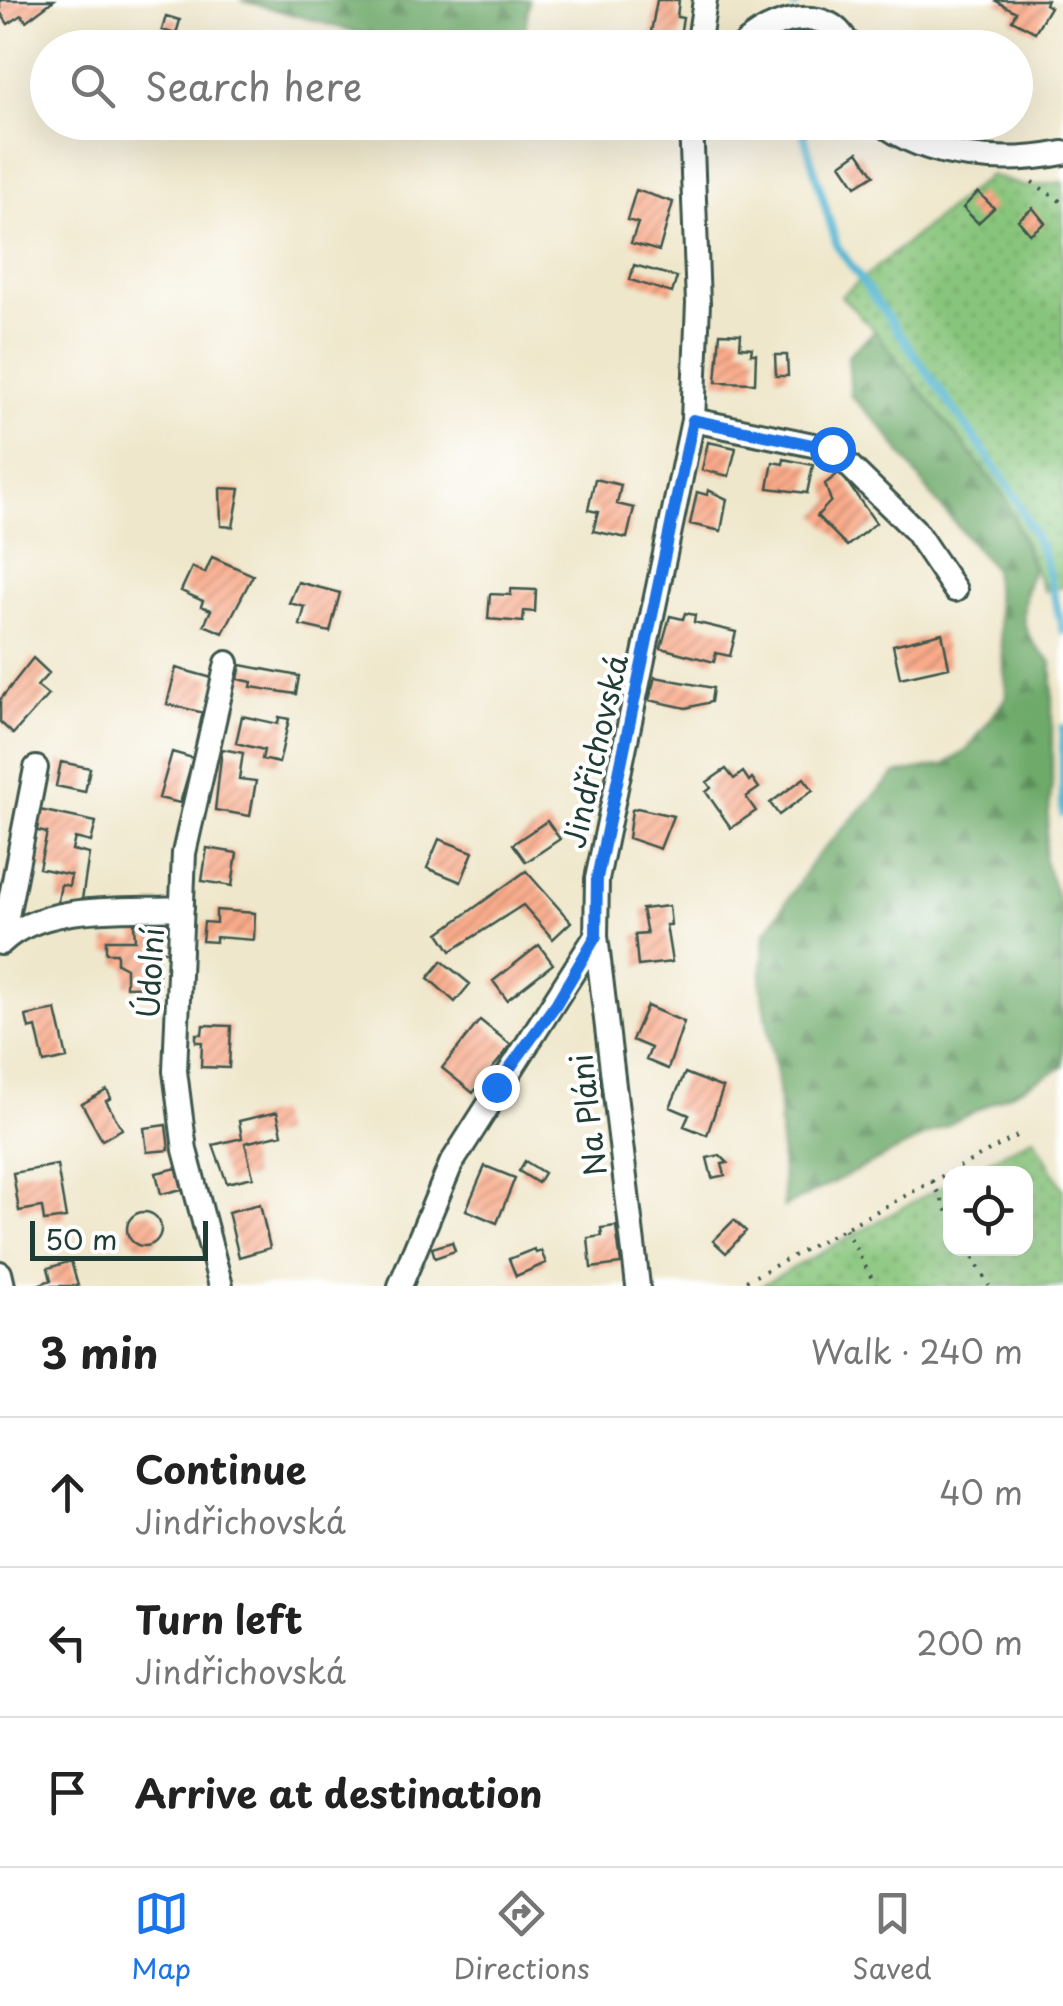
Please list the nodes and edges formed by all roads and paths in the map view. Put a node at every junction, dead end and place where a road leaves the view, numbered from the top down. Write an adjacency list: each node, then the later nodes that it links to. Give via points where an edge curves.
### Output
1 (704, 0): 2 (street)
2 (700, 30)
3 (760, 30): 4 (street, via 782,18 806,16)
4 (836, 30)
5 (692, 140): 8 (street, Jindřichovská, via 698,303)
6 (917, 140): 7 (street, via 933,148 1031,158)
7 (1063, 153)
8 (693, 420): 9 (street, via 832,449 914,529); 13 (street, Jindřichovská, via 597,878)
9 (955, 590)
10 (227, 663): 12 (street, Údolní, via 184,853)
11 (36, 768): 14 (street)
12 (182, 908): 14 (street, via 50,919 16,928); 22 (street, Údolní, via 174,1070 185,1150)
13 (596, 936): 23 (street, via 451,1164); 24 (street, Na Pláni)
14 (1, 944)
15 (1017, 1136): 16 (path)
16 (932, 1182): 17 (path); 18 (path)
17 (943, 1203)
18 (845, 1228): 25 (path); 26 (path)
19 (972, 1256): 27 (path)
20 (0, 1274): 21 (street)
21 (3, 1286)
22 (221, 1286)
23 (400, 1286)
24 (638, 1286)
25 (737, 1286)
26 (876, 1286)
27 (989, 1286)

